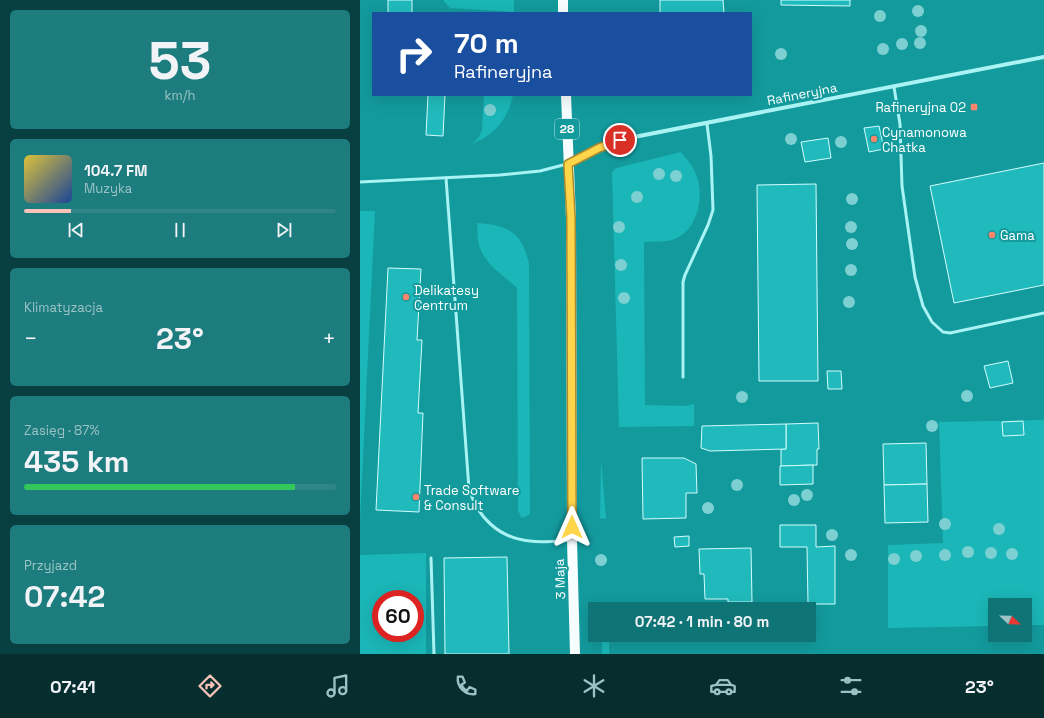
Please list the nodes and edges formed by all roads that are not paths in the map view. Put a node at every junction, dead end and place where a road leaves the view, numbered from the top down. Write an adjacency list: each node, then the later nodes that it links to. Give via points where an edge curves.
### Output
1 (563, 0): 2 (main road)
2 (564, 12)
3 (1044, 57): 4 (street, Rafineryjna)
4 (894, 87): 6 (street, Rafineryjna); 10 (lane, via 900,124 902,186 915,278 923,306 932,322 943,332 950,333)
5 (566, 96): 7 (main road, 3 Maja / 28)
6 (707, 124): 7 (street, Rafineryjna, via 612,143); 11 (lane, via 713,210 683,282)
7 (568, 164): 8 (lane, via 540,171); 12 (main road, 3 Maja / 28, via 571,225)
8 (446, 178): 9 (lane); 12 (lane, via 469,490 473,501 492,527 506,535 529,541)
9 (360, 182)
10 (1044, 313)
11 (683, 377)
12 (572, 540): 15 (main road, 3 Maja / 28)
13 (432, 558): 14 (lane)
14 (434, 654)
15 (575, 654)

